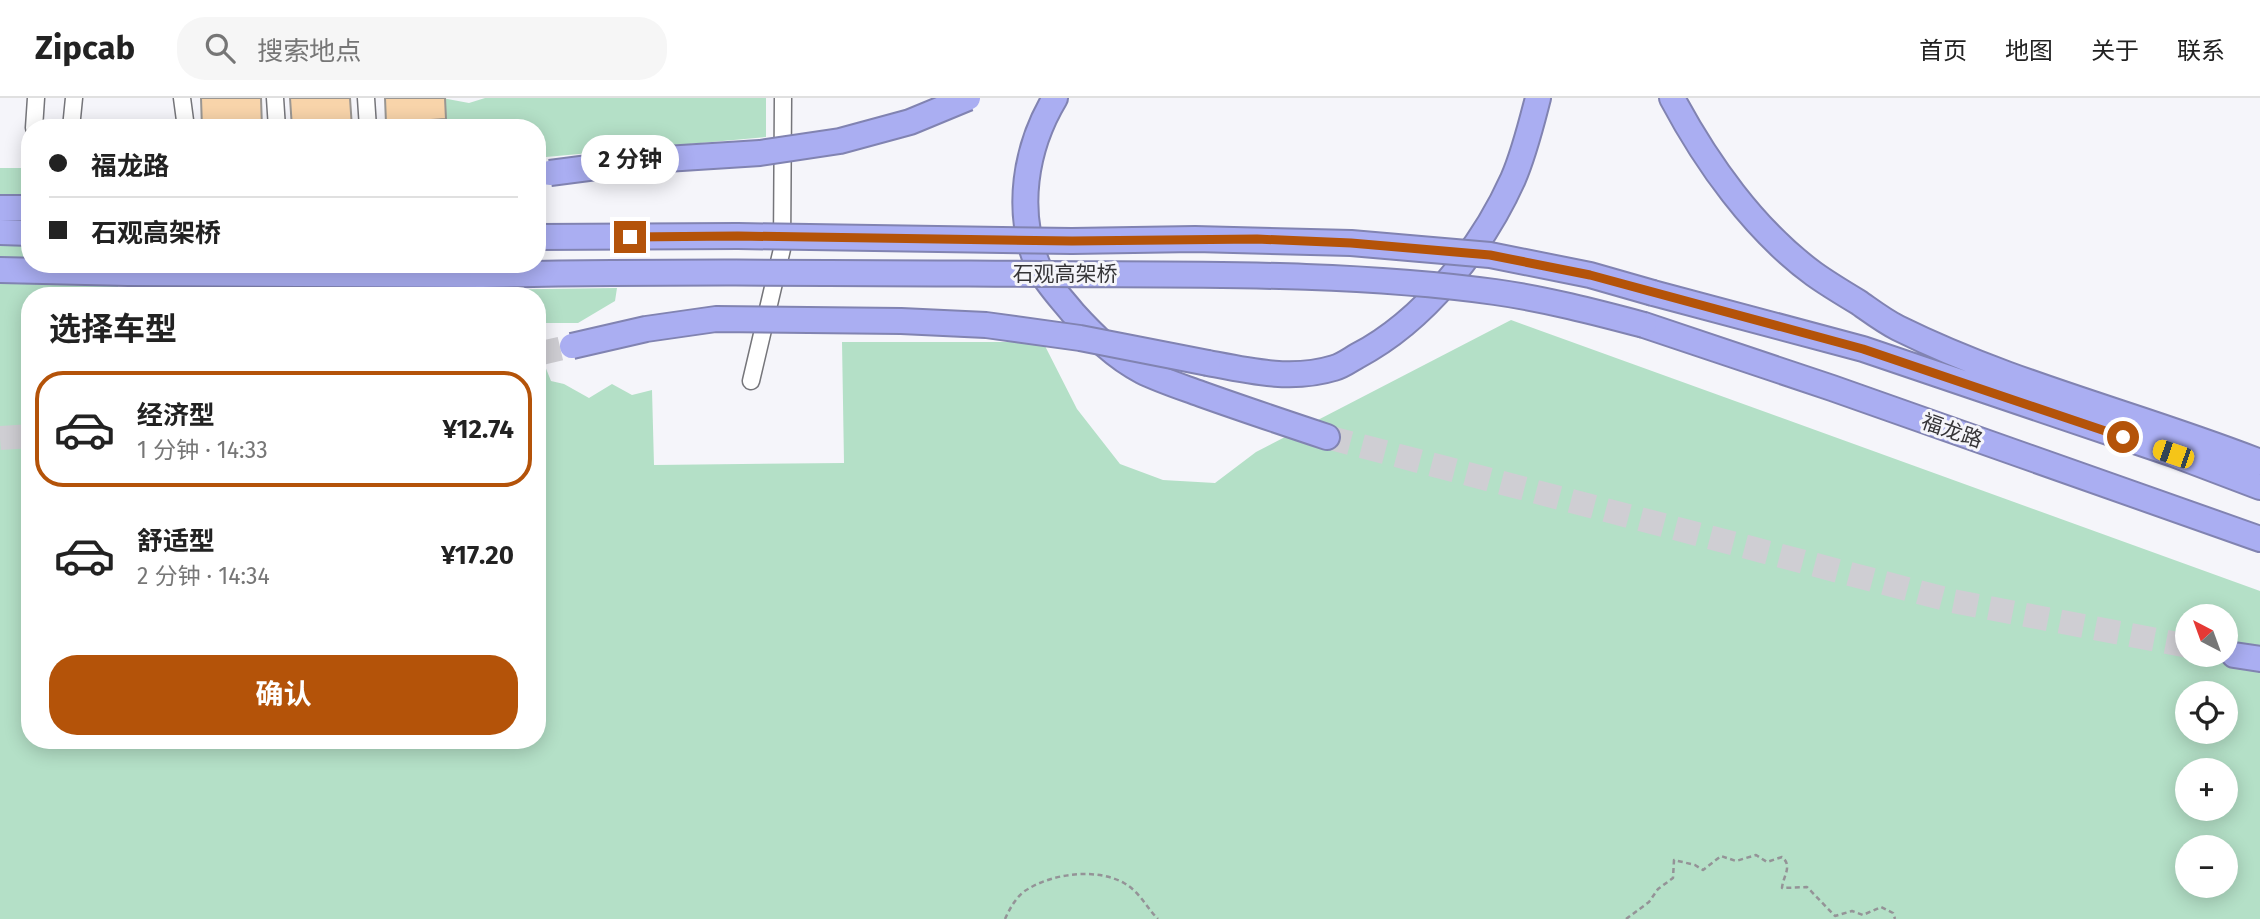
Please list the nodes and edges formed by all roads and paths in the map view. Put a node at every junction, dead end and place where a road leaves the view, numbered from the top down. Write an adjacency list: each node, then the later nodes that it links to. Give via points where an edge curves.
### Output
1 (36, 98): 11 (street)
2 (74, 98): 12 (street)
3 (182, 98): 13 (street)
4 (275, 98): 14 (street)
5 (366, 98): 15 (street)
6 (783, 98): 27 (street, via 782,249)
7 (968, 98): 16 (highway, bridge, via 910,122 840,141)
8 (1055, 98): 28 (highway, bridge, via 1037,133 1026,171 1025,205 1039,268 1054,290 1112,352 1142,371)
9 (1538, 98): 26 (highway, bridge, via 1513,178 1491,221 1458,267 1418,313 1378,345 1335,368 1295,375 1255,372 1080,338 986,325 901,321 716,319)
10 (1672, 98): 29 (highway, via 1702,151 1770,234 1812,272 1896,327 2011,376)
11 (35, 119)
12 (72, 119)
13 (185, 119)
14 (276, 119)
15 (367, 119)
16 (546, 173)
17 (0, 208): 18 (highway)
18 (21, 208)
19 (0, 232): 20 (highway)
20 (21, 233)
21 (546, 237): 30 (highway, 石观高架桥, bridge, via 1220,239 1351,243 1490,255 1590,275 1863,349)
22 (0, 270): 23 (highway, 石观高架桥, bridge)
23 (21, 270)
24 (128, 273): 25 (highway, 石观高架桥, bridge, via 778,272 1343,278 1496,292)
25 (1644, 325): 31 (highway, 福龙路)
26 (572, 346)
27 (751, 381)
28 (1327, 437)
29 (2260, 462)
30 (2260, 487)
31 (2260, 539)
32 (2238, 656): 33 (highway)
33 (2260, 659)
34 (1005, 919): 35 (path, via 1031,887 1089,874 1127,885)
35 (1158, 919)
36 (1626, 919): 37 (path, via 1673,878 1674,860 1703,870 1721,856 1736,861 1756,855 1767,862 1785,859 1782,888 1807,887 1835,916 1852,911 1863,915 1881,907)
37 (1895, 919)

